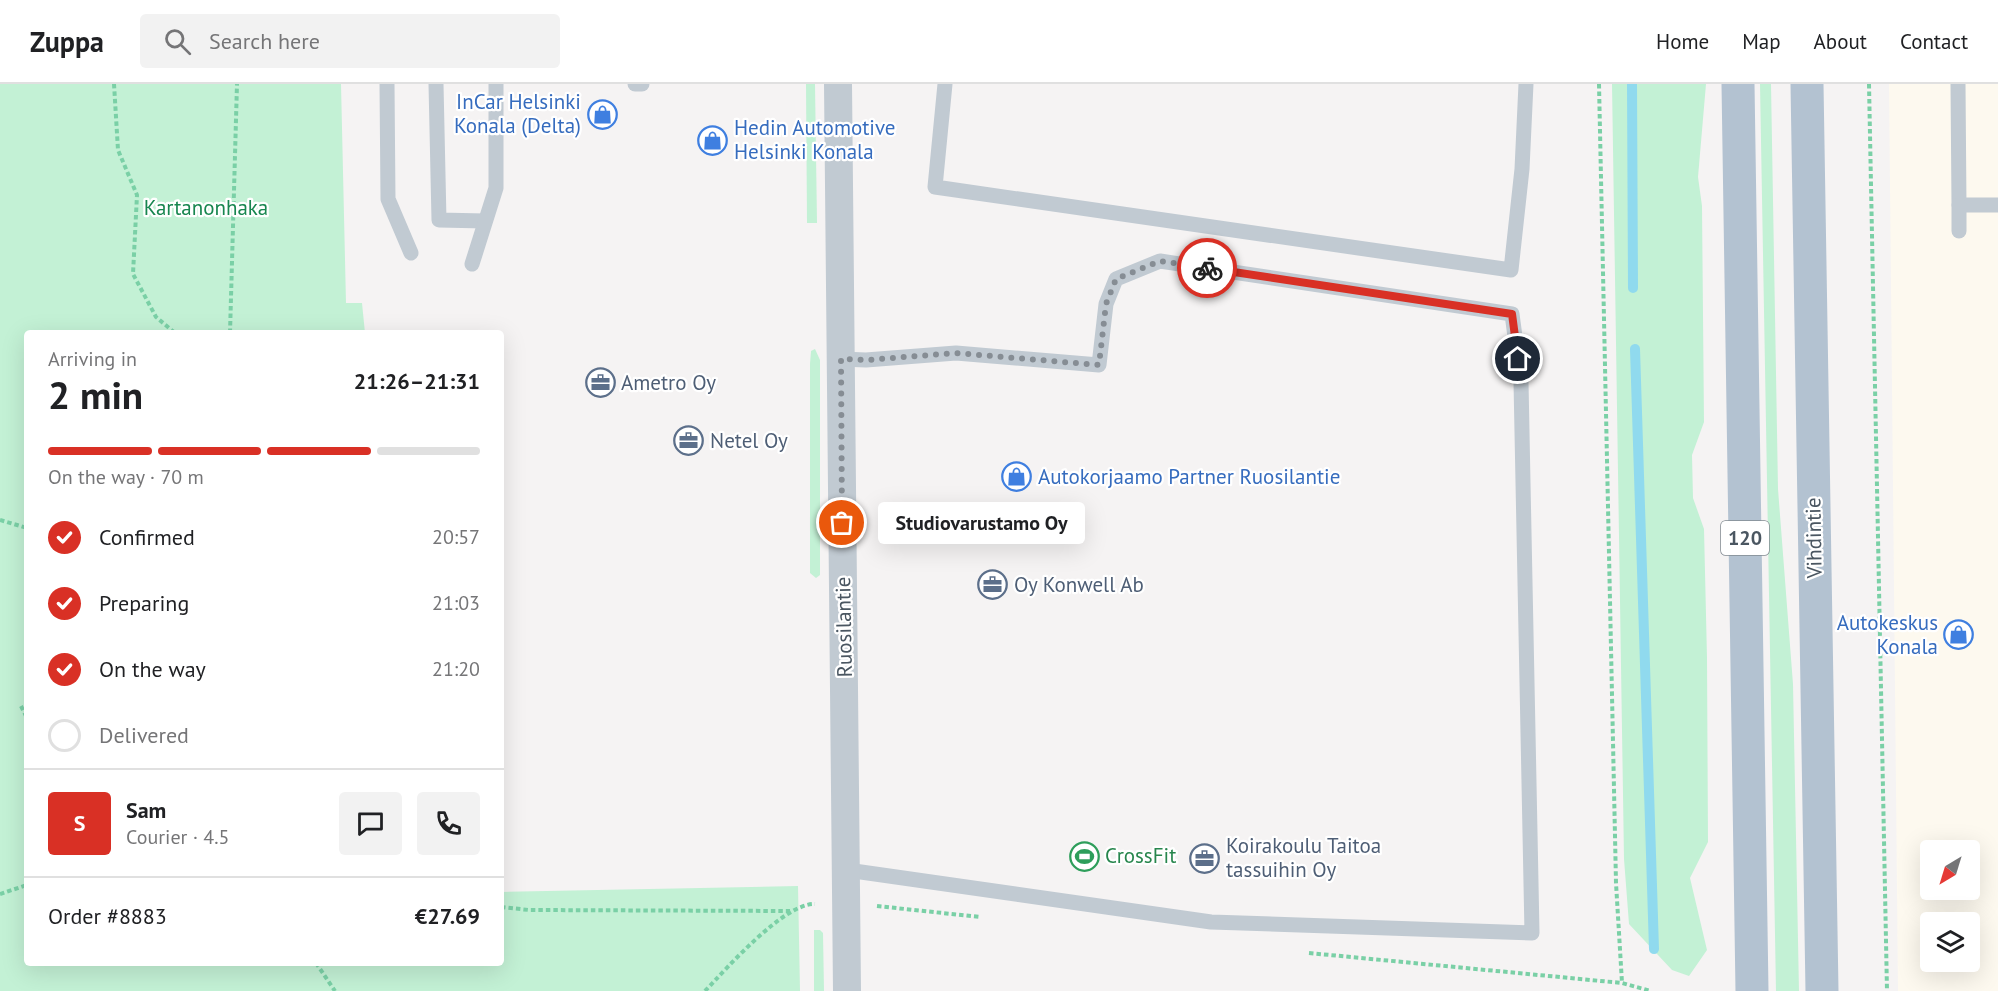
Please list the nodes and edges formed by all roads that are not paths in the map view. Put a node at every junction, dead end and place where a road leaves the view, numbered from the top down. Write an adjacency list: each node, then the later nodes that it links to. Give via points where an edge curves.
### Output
1 (387, 84): 16 (lane, via 388,199)
2 (436, 84): 14 (lane, via 439,220)
3 (496, 84): 14 (lane, via 496,188)
4 (635, 84): 5 (lane)
5 (642, 84)
6 (838, 84): 18 (street, Ruosilantie)
7 (945, 84): 8 (lane, via 935,187 1511,270)
8 (1526, 84)
9 (1738, 84): 21 (main road, 120)
10 (1806, 84): 22 (main road, Vihdintie)
11 (1958, 84): 12 (lane)
12 (1959, 205): 13 (lane); 15 (lane)
13 (1998, 205)
14 (485, 221): 17 (lane)
15 (1959, 231)
16 (411, 253)
17 (472, 264)
18 (841, 359): 19 (street, Ruosilantie); 19 (lane, via 956,353 1099,365 1106,304 1116,279 1160,261 1512,314 1521,382 1532,933 1211,922)
19 (847, 870): 20 (street, Ruosilantie)
20 (847, 991)
21 (1752, 991)
22 (1822, 991)

